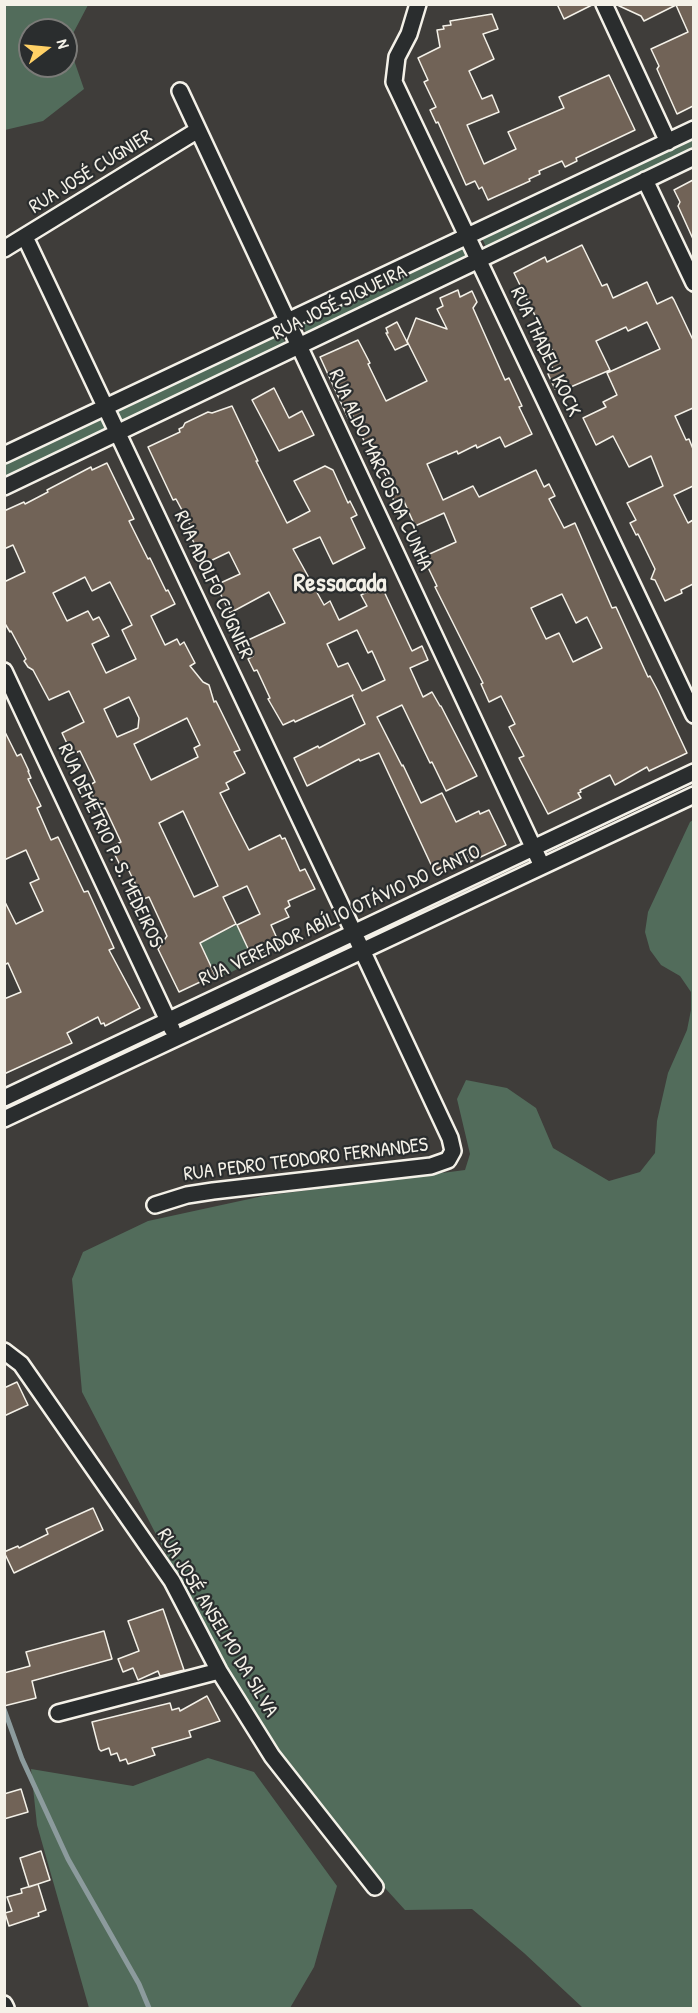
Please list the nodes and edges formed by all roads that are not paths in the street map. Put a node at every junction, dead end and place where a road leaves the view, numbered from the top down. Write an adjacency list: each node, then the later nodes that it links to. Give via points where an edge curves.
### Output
1 (418, 4): 9 (street, RUA THADEU KOCK, via 397,57 394,82)
2 (604, 4): 6 (street)
3 (180, 91): 5 (street, RUA ALDO MARCOS DA CUNHA)
4 (693, 129): 6 (street, RUA JOSÉ SIQUEIRA)
5 (198, 130): 10 (street, RUA JOSÉ CUGNIER); 14 (street, RUA ALDO MARCOS DA CUNHA)
6 (668, 142): 9 (street, RUA JOSÉ SIQUEIRA)
7 (693, 157): 8 (street, RUA JOSÉ SIQUEIRA)
8 (645, 180): 12 (street, RUA JOSÉ SIQUEIRA); 13 (street)
9 (467, 236): 12 (street, RUA THADEU KOCK); 14 (street, RUA JOSÉ SIQUEIRA)
10 (25, 237): 11 (street, RUA JOSÉ CUGNIER); 16 (street, RUA ADOLFO CUGNIER)
11 (4, 249)
12 (478, 260): 15 (street, RUA JOSÉ SIQUEIRA); 21 (street, RUA THADEU KOCK)
13 (693, 283)
14 (288, 321): 15 (street, RUA ALDO MARCOS DA CUNHA); 16 (street, RUA JOSÉ SIQUEIRA)
15 (300, 346): 17 (street, RUA JOSÉ SIQUEIRA); 24 (street, RUA ALDO MARCOS DA CUNHA)
16 (105, 407): 17 (street, RUA ADOLFO CUGNIER); 18 (street, RUA JOSÉ SIQUEIRA)
17 (118, 433): 19 (street, RUA JOSÉ SIQUEIRA); 26 (street, RUA ADOLFO CUGNIER)
18 (4, 455)
19 (4, 487)
20 (4, 671): 28 (street, RUA DEMÉTRIO P. S. MEDEIROS)
21 (693, 715)
22 (693, 772): 24 (street, RUA VEREADOR ABÍLIO OTÁVIO DO CANTO)
23 (693, 795): 25 (street, RUA VEREADOR ABÍLIO OTÁVIO DO CANTO)
24 (533, 848): 25 (street, RUA ALDO MARCOS DA CUNHA); 26 (street, RUA VEREADOR ABÍLIO OTÁVIO DO CANTO)
25 (542, 866): 27 (street, RUA VEREADOR ABÍLIO OTÁVIO DO CANTO)
26 (354, 933): 27 (street, RUA ADOLFO CUGNIER); 28 (street, RUA VEREADOR ABÍLIO OTÁVIO DO CANTO)
27 (362, 951): 29 (street, RUA VEREADOR ABÍLIO OTÁVIO DO CANTO); 32 (street, RUA PEDRO TEODORO FERNANDES, via 450,1138 453,1151 448,1160 431,1166 213,1191)
28 (168, 1021): 29 (street, RUA DEMÉTRIO P. S. MEDEIROS); 30 (street, RUA VEREADOR ABÍLIO OTÁVIO DO CANTO)
29 (177, 1038): 31 (street, RUA VEREADOR ABÍLIO OTÁVIO DO CANTO)
30 (4, 1098)
31 (4, 1119)
32 (155, 1205)
33 (4, 1352): 34 (street, RUA JOSÉ ANSELMO DA SILVA, via 21,1364 172,1581)
34 (219, 1671): 35 (street); 36 (street, RUA JOSÉ ANSELMO DA SILVA, via 273,1755)
35 (58, 1713)
36 (375, 1887)
37 (4, 2004): 38 (street)
38 (6, 2008)

